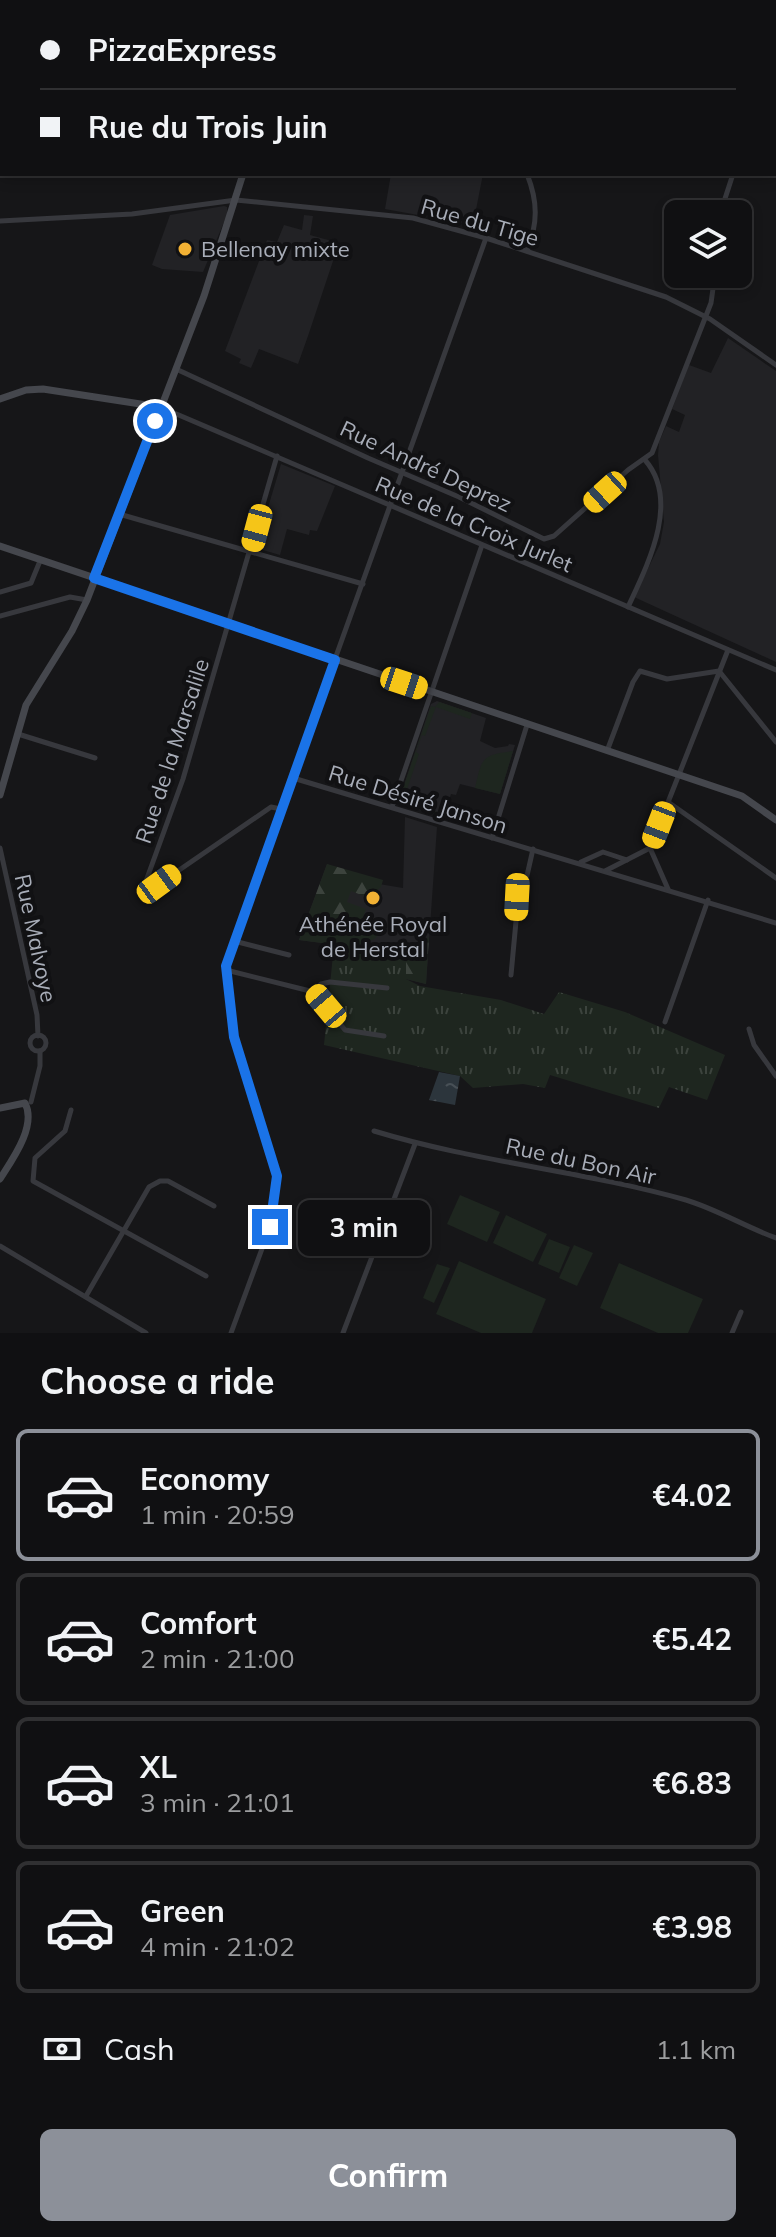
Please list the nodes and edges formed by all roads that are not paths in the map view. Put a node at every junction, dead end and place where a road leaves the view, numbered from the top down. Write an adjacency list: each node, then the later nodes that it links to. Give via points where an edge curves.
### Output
1 (242, 176): 4 (street)
2 (528, 176): 8 (street, via 537,217)
3 (732, 176): 5 (street)
4 (236, 200): 6 (street, Rue du Tige, via 132,214); 7 (street, Rue du Tige, via 413,218); 12 (street)
5 (725, 200)
6 (0, 221)
7 (486, 238): 8 (street, Rue du Tige); 17 (street)
8 (527, 251): 10 (street, Rue du Tige, via 666,297)
9 (713, 288): 10 (street)
10 (705, 316): 11 (street, Rue du Tige); 16 (street)
11 (776, 365)
12 (176, 369): 14 (street); 17 (street, Rue André Deprez)
13 (0, 399): 14 (street, via 43,389)
14 (160, 407): 15 (street, Rue de la Croix Jurlet); 19 (street)
15 (277, 456): 18 (street, Rue de la Croix Jurlet); 22 (street, Rue de la Marsalile)
16 (645, 460): 17 (street, Rue André Deprez, via 544,539); 28 (street, via 659,485 659,523)
17 (403, 473): 18 (street)
18 (391, 507): 20 (street, Rue de la Croix Jurlet); 25 (street)
19 (118, 514): 22 (street); 24 (street)
20 (482, 545): 28 (street, Rue de la Croix Jurlet); 35 (street)
21 (0, 546): 23 (street)
22 (250, 552): 25 (street); 30 (street, Rue de la Marsalile)
23 (40, 561): 24 (street); 26 (street, via 31,583)
24 (94, 578): 27 (street); 30 (street)
25 (363, 584): 32 (street)
26 (0, 592)
27 (87, 600): 29 (street, via 70,597); 37 (street, via 26,705)
28 (628, 607): 31 (street, Rue de la Croix Jurlet)
29 (0, 616)
30 (230, 625): 32 (street); 46 (street, Rue de la Marsalile, via 146,881 149,886 159,884 271,807)
31 (728, 650): 33 (street, Rue de la Croix Jurlet); 34 (street)
32 (335, 660): 35 (street); 42 (street)
33 (776, 670)
34 (719, 671): 38 (street); 39 (street, via 667,679 637,672); 41 (street)
35 (430, 692): 36 (street); 45 (street)
36 (527, 725): 39 (street); 48 (street)
37 (18, 734): 40 (street); 43 (street)
38 (776, 742)
39 (607, 751): 41 (street)
40 (95, 758)
41 (678, 776): 44 (street); 47 (street, via 742,796)
42 (293, 778): 45 (street, Rue Désiré Janson); 46 (street)
43 (0, 795)
44 (668, 802): 50 (street); 55 (street)
45 (392, 807): 48 (street, Rue Désiré Janson)
46 (281, 809): 59 (street)
47 (776, 820)
48 (492, 838): 51 (street, Rue Désiré Janson)
49 (0, 848): 67 (street, Rue Malvoye)
50 (650, 848): 52 (street); 56 (street)
51 (533, 849): 53 (street, Rue Désiré Janson); 62 (street, Rue Désiré Janson, via 519,889)
52 (627, 860): 53 (street, via 603,852); 54 (street)
53 (580, 863): 54 (street, Rue Désiré Janson)
54 (605, 871): 56 (street, Rue Désiré Janson)
55 (776, 878)
56 (669, 889): 57 (street, Rue Désiré Janson)
57 (708, 900): 58 (street, Rue Désiré Janson); 65 (street)
58 (776, 923)
59 (234, 941): 60 (street); 61 (street)
60 (289, 955)
61 (226, 970): 64 (street); 85 (street, via 234,1037 277,1176 270,1227)
62 (511, 975)
63 (387, 988): 64 (street, via 330,982)
64 (314, 992): 68 (street, via 345,1030)
65 (665, 1022)
66 (749, 1029): 70 (street)
67 (38, 1036): 69 (street, Rue Malvoye, via 46,1043); 69 (street, Rue Malvoye, via 31,1045)
68 (384, 1036)
69 (40, 1051): 71 (street, Rue Malvoye)
70 (776, 1076)
71 (31, 1102)
72 (0, 1108): 76 (street, via 25,1103 29,1117)
73 (71, 1110): 78 (street, via 65,1131 35,1158 33,1181)
74 (374, 1131): 75 (street, Rue du Bon Air)
75 (415, 1144): 79 (street, Rue du Bon Air, via 688,1201); 86 (street)
76 (0, 1179)
77 (214, 1206): 78 (street, via 160,1181 146,1191)
78 (123, 1231): 81 (street); 82 (street)
79 (776, 1238)
80 (0, 1246): 82 (street)
81 (206, 1276)
82 (86, 1296): 84 (street)
83 (741, 1312): 87 (street)
84 (146, 1333)
85 (231, 1333)
86 (343, 1333)
87 (732, 1333)

